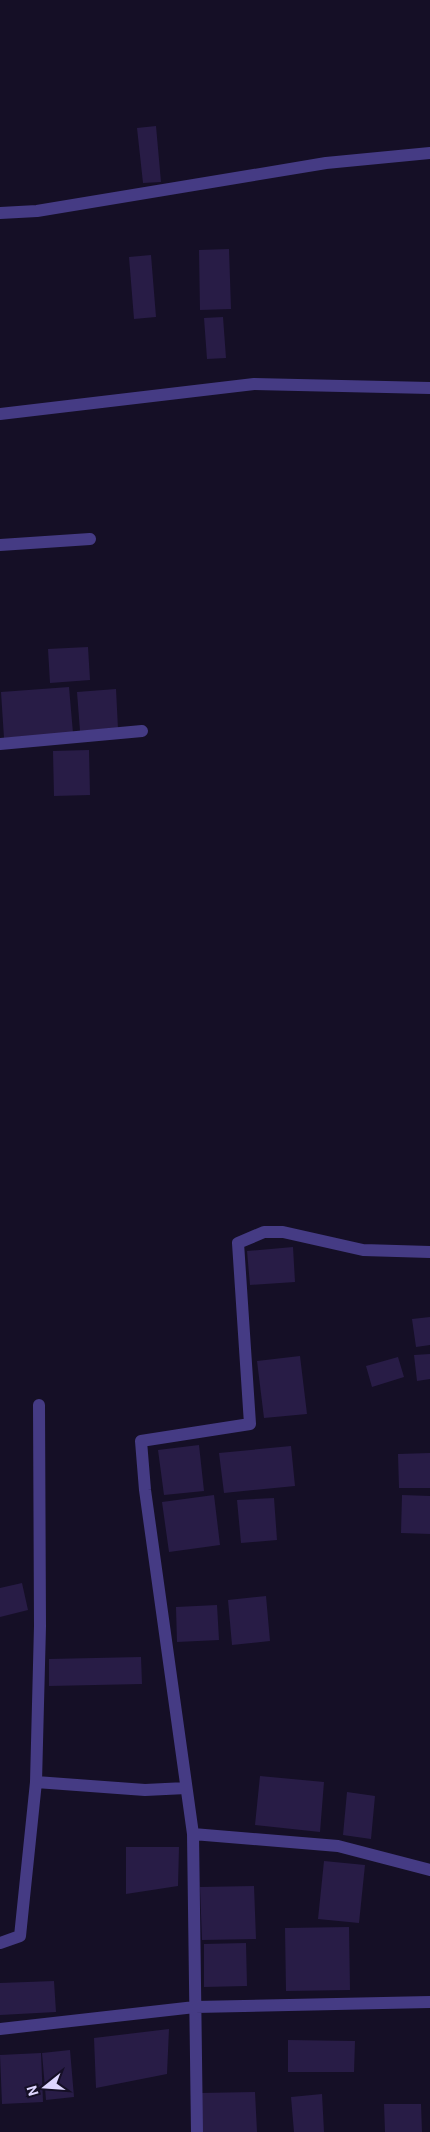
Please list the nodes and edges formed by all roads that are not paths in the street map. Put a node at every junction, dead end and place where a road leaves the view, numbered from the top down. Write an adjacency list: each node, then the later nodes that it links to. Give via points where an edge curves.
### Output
1 (430, 154): 2 (street, via 326,163 38,211)
2 (0, 213)
3 (430, 388): 4 (street, via 254,384)
4 (0, 414)
5 (90, 539): 6 (street)
6 (0, 545)
7 (142, 731): 8 (street)
8 (0, 744)
9 (430, 1252): 12 (street, via 363,1250 283,1232 264,1232 238,1243 250,1424 141,1441)
10 (39, 1405): 11 (street, via 40,1626)
11 (36, 1782): 12 (street, via 145,1790); 15 (street, via 20,1936)
12 (186, 1788): 13 (street)
13 (193, 1834): 14 (street, via 338,1846); 17 (street)
14 (430, 1870)
15 (0, 1943)
16 (430, 2002): 17 (street)
17 (195, 2007): 18 (street); 19 (street)
18 (0, 2029)
19 (196, 2132)

